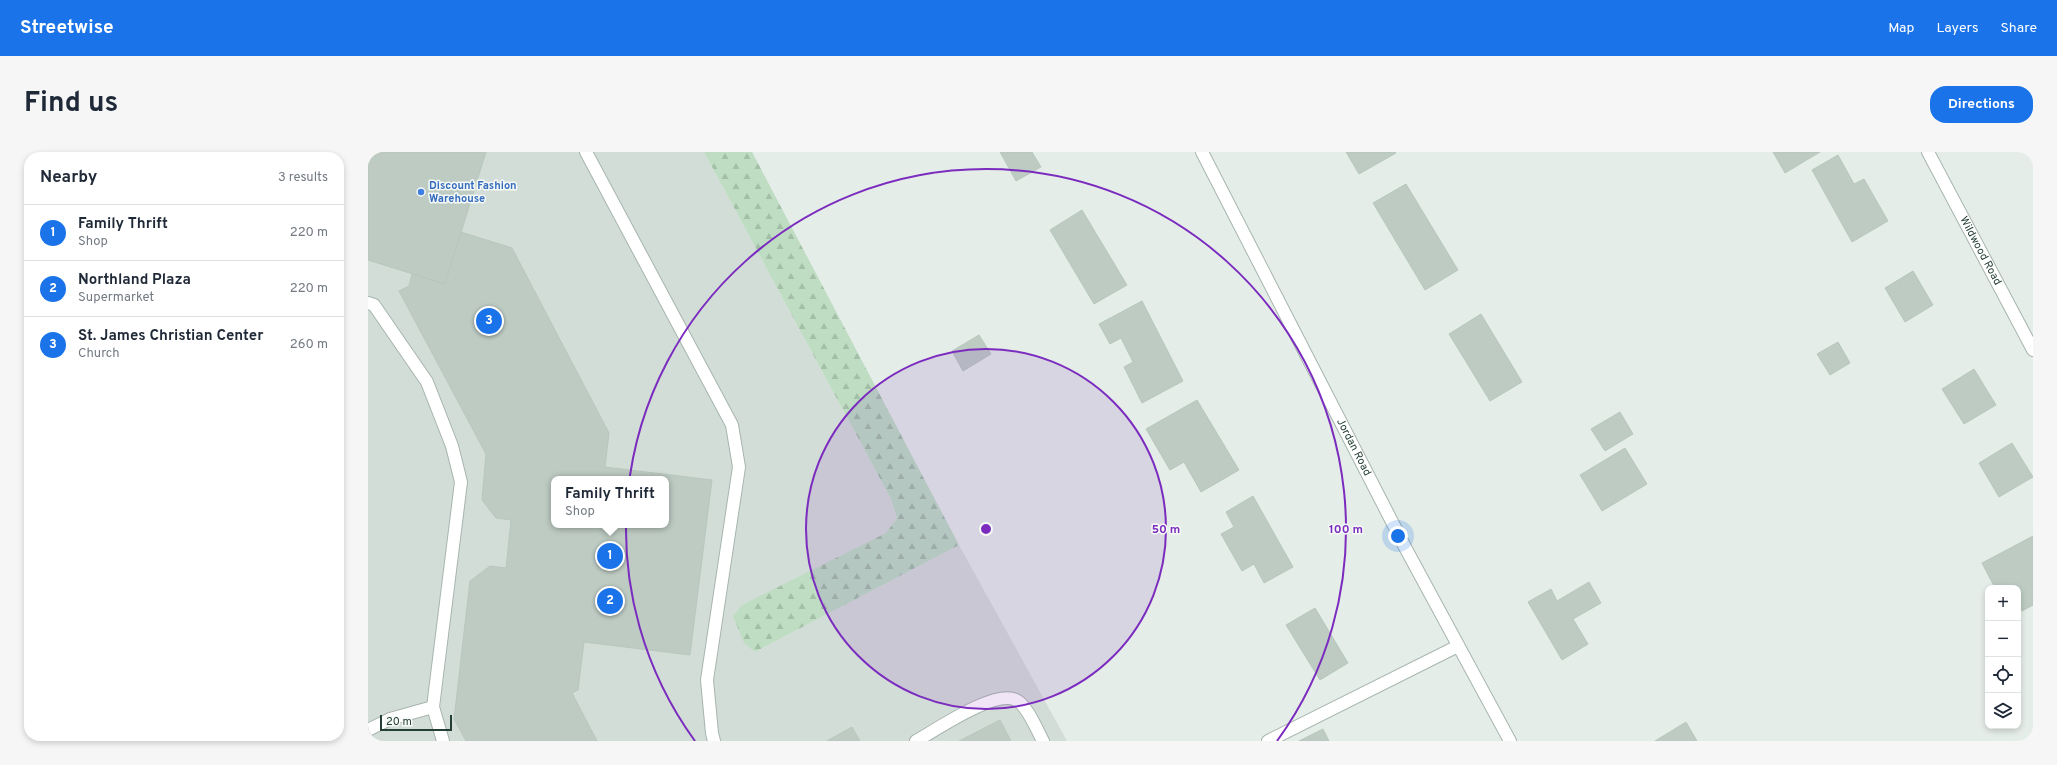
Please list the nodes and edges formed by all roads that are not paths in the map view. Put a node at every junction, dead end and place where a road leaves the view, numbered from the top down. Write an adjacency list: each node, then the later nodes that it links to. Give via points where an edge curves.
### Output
1 (586, 152): 10 (street, via 732,425 738,467 707,680)
2 (1202, 152): 6 (street, Jordan Road)
3 (1928, 152): 5 (street, Wildwood Road)
4 (368, 303): 7 (street, via 374,305 427,382 452,446 461,482)
5 (2033, 350)
6 (1458, 646): 13 (street); 14 (street, Jordan Road)
7 (433, 707): 8 (street, via 390,719); 9 (street)
8 (368, 730)
9 (443, 741)
10 (714, 741)
11 (916, 741): 12 (street, via 983,703 1002,697 1016,700 1024,708)
12 (1043, 741)
13 (1268, 741)
14 (1510, 741)

